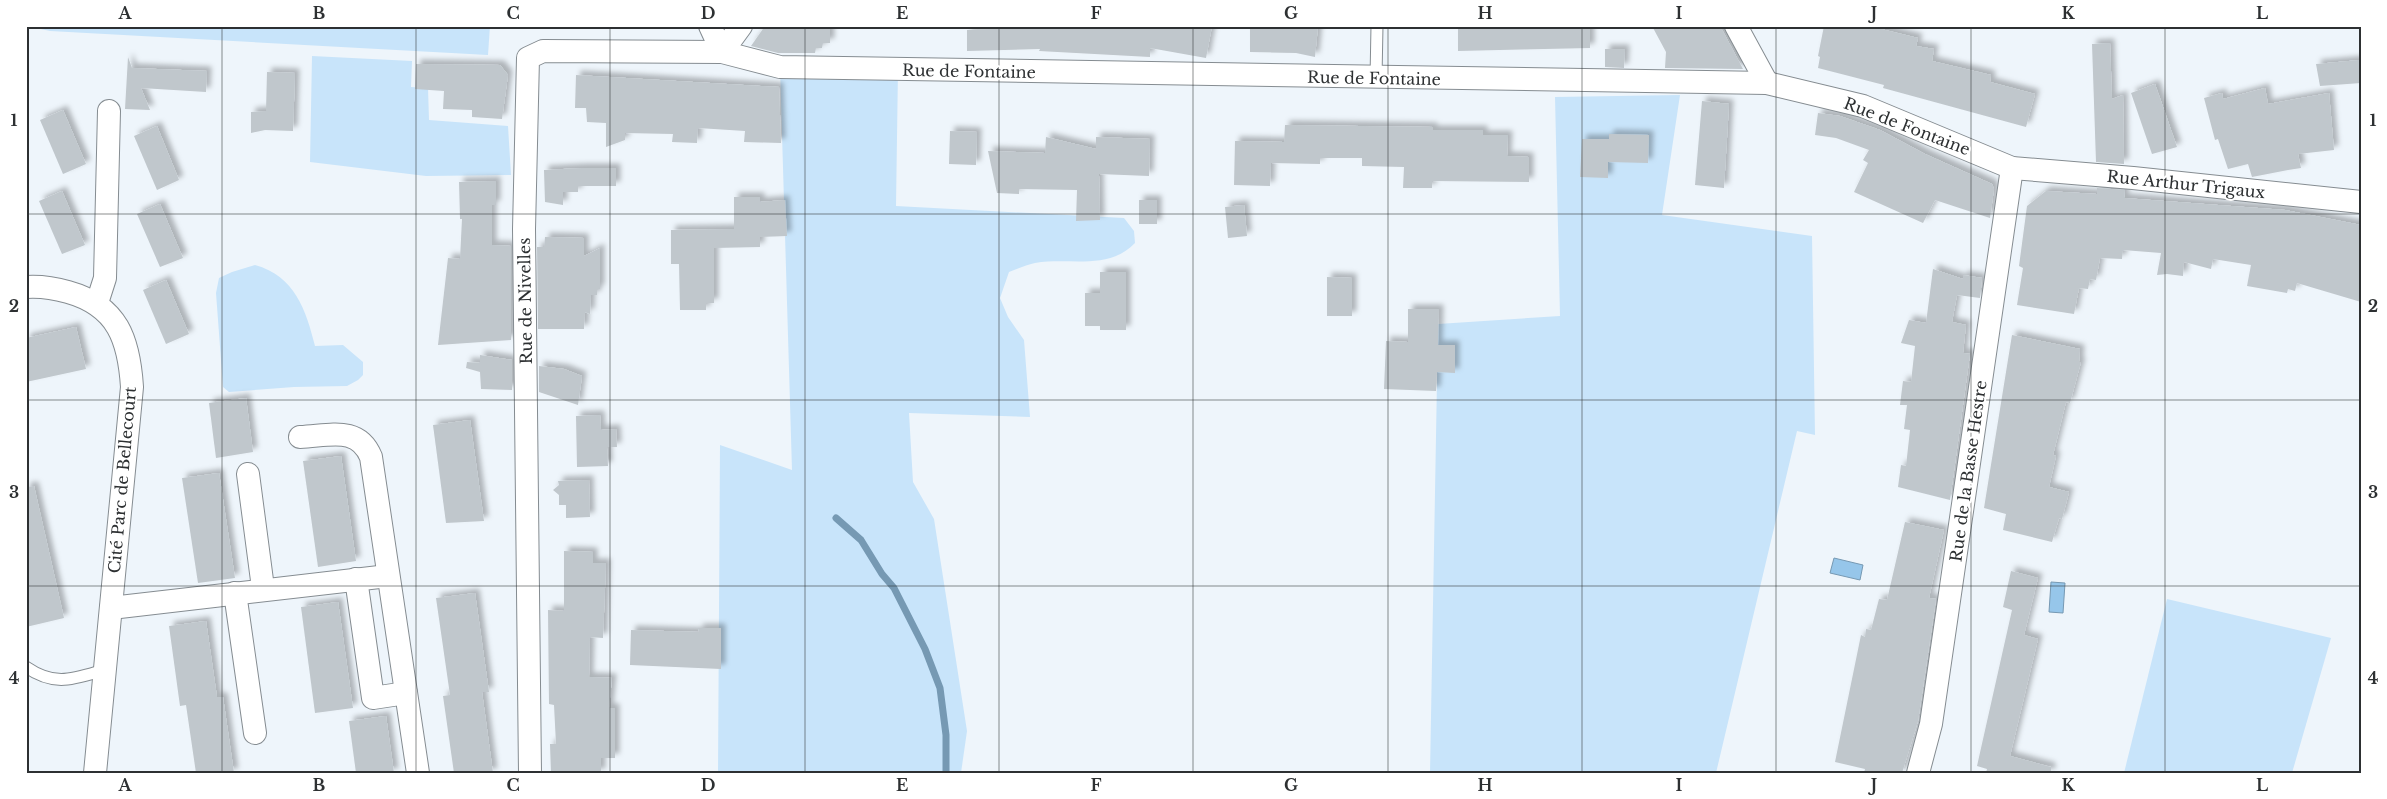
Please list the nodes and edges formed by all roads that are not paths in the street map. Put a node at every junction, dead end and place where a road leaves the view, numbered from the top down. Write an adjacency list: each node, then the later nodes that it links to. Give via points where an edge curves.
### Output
1 (710, 26): 5 (street)
2 (741, 26): 5 (street)
3 (1377, 26): 6 (lane)
4 (1736, 26): 7 (street)
5 (722, 52): 6 (street, Rue de Fontaine, via 780,67); 26 (street, Rue de Nivelles, via 543,51 528,58 524,229)
6 (1376, 78): 7 (street, Rue de Fontaine)
7 (1767, 82): 9 (street, Rue de Fontaine, via 1863,106)
8 (109, 112): 12 (street, via 106,278)
9 (2012, 168): 10 (street, Rue Arthur Trigaux); 27 (street, Rue de la Basse Hestre, via 1931,724)
10 (2361, 202)
11 (26, 287): 12 (street, Cité Parc de Bellecourt, via 51,288)
12 (97, 304): 19 (street, Cité Parc de Bellecourt, via 112,318 123,337 131,366 132,387)
13 (300, 437): 15 (street, via 346,435 362,440 366,446 371,457)
14 (248, 474): 17 (street)
15 (388, 576): 16 (street); 22 (street)
16 (356, 578): 17 (street); 22 (street, via 373,698)
17 (264, 588): 18 (street)
18 (235, 593): 19 (street); 23 (street)
19 (110, 608): 21 (street, Cité Parc de Bellecourt)
20 (26, 667): 21 (lane, via 41,677 58,680)
21 (104, 670): 24 (street, Cité Parc de Bellecourt)
22 (406, 694): 25 (street)
23 (255, 733)
24 (95, 773)
25 (418, 773)
26 (530, 773)
27 (1918, 773)

